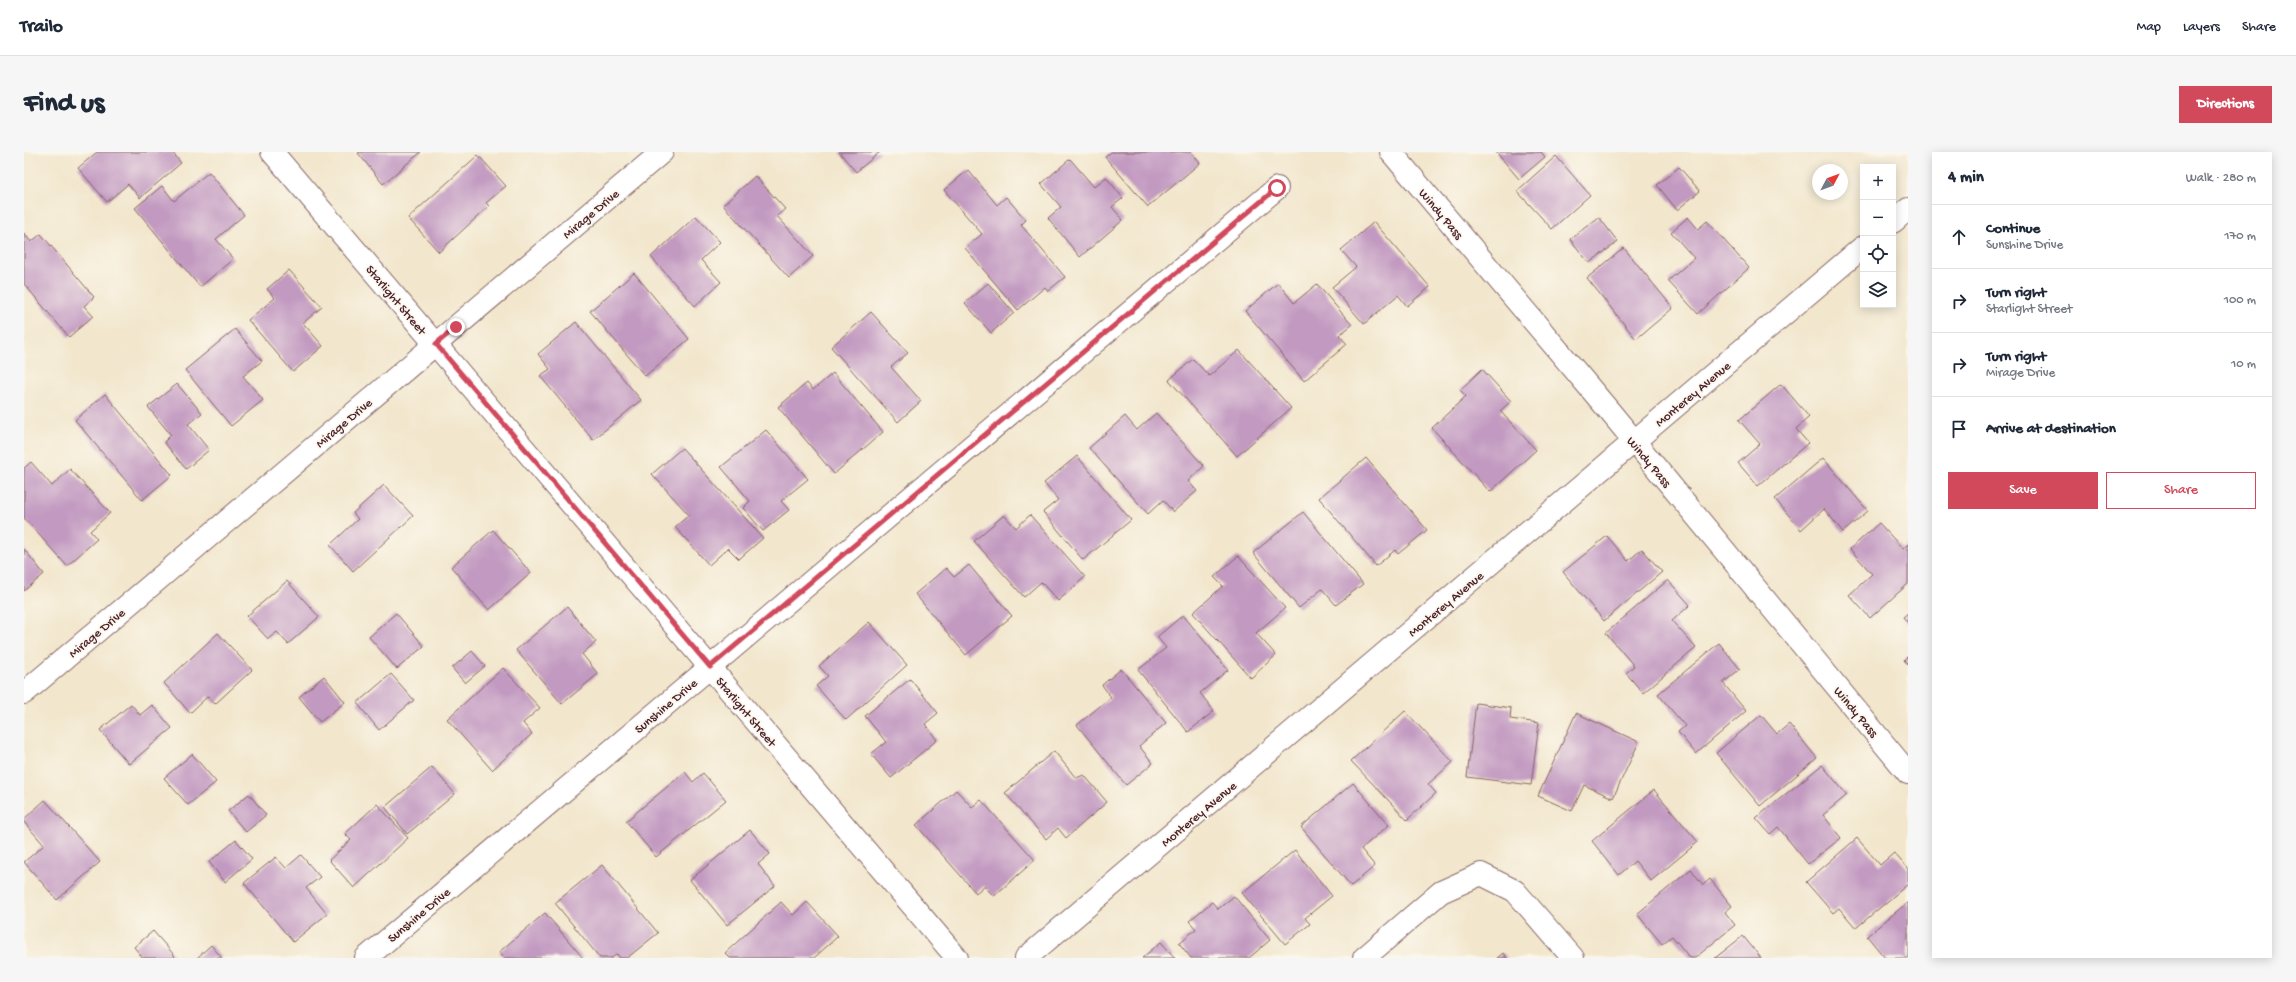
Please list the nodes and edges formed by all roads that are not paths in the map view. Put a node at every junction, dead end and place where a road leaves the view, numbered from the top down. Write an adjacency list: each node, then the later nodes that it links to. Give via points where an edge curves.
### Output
1 (272, 152): 8 (street, Starlight Street)
2 (662, 152): 8 (street, Mirage Drive)
3 (1391, 152): 9 (street, Windy Pass)
4 (1277, 188): 10 (street, Sunshine Drive)
5 (1908, 209): 6 (street)
6 (1896, 219)
7 (1860, 250): 9 (street, Monterey Avenue)
8 (436, 344): 10 (street, Starlight Street); 11 (street, Mirage Drive)
9 (1634, 442): 12 (street, Windy Pass); 15 (street, Monterey Avenue)
10 (710, 667): 13 (street, Sunshine Drive); 14 (street, Starlight Street)
11 (24, 693)
12 (1908, 773)
13 (366, 958)
14 (957, 958)
15 (1026, 958)
16 (1364, 958): 17 (street, via 1441,892 1481,874 1515,890)
17 (1573, 958)

